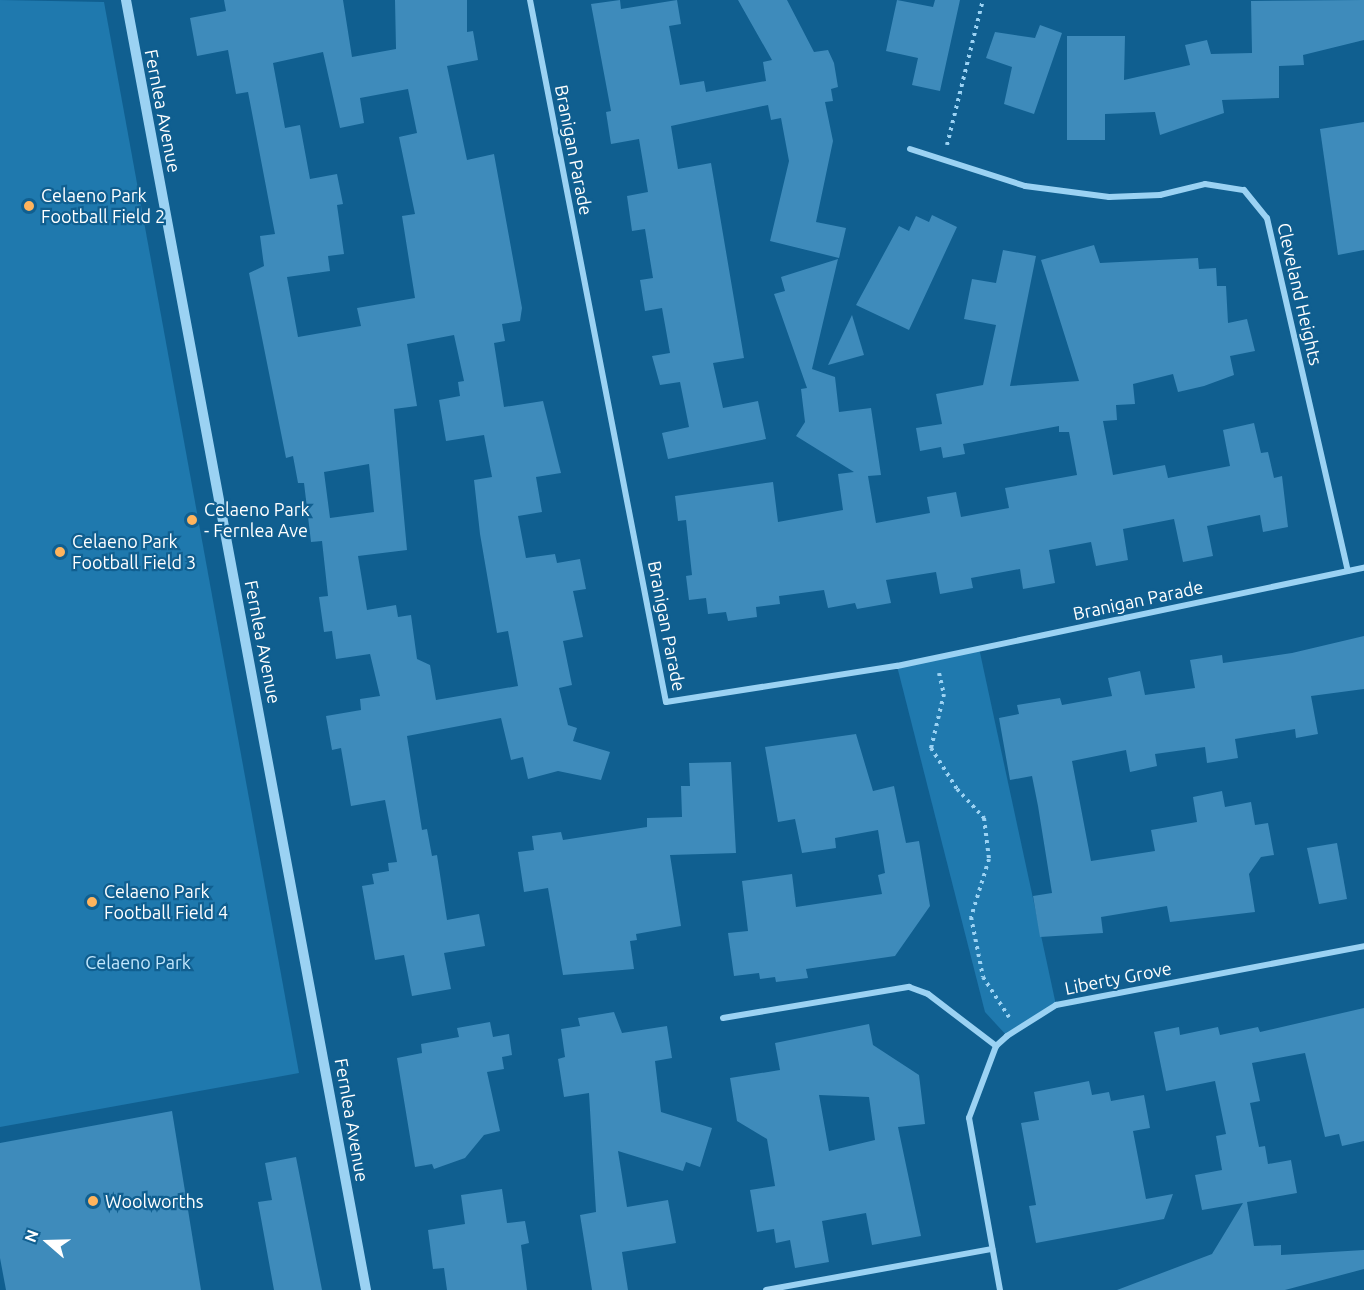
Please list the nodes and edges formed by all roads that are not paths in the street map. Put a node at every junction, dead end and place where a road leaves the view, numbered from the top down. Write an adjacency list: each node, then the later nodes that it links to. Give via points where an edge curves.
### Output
1 (126, 0): 10 (street, Fernlea Avenue)
2 (530, 0): 5 (street, Branigan Parade, via 666,702 936,658)
3 (910, 149): 5 (street, Cleveland Heights, via 943,163 1025,186 1109,197 1160,195 1205,184 1244,190 1267,218)
4 (1364, 568): 5 (street, Branigan Parade)
5 (1348, 571)
6 (1364, 946): 8 (street, Liberty Grove, via 1056,1005 1016,1028)
7 (723, 1018): 8 (street, via 909,987 928,994)
8 (996, 1046): 9 (street, Liberty Grove, via 969,1118)
9 (992, 1249): 11 (street); 12 (street, Liberty Grove)
10 (366, 1290)
11 (766, 1290)
12 (1000, 1290)

